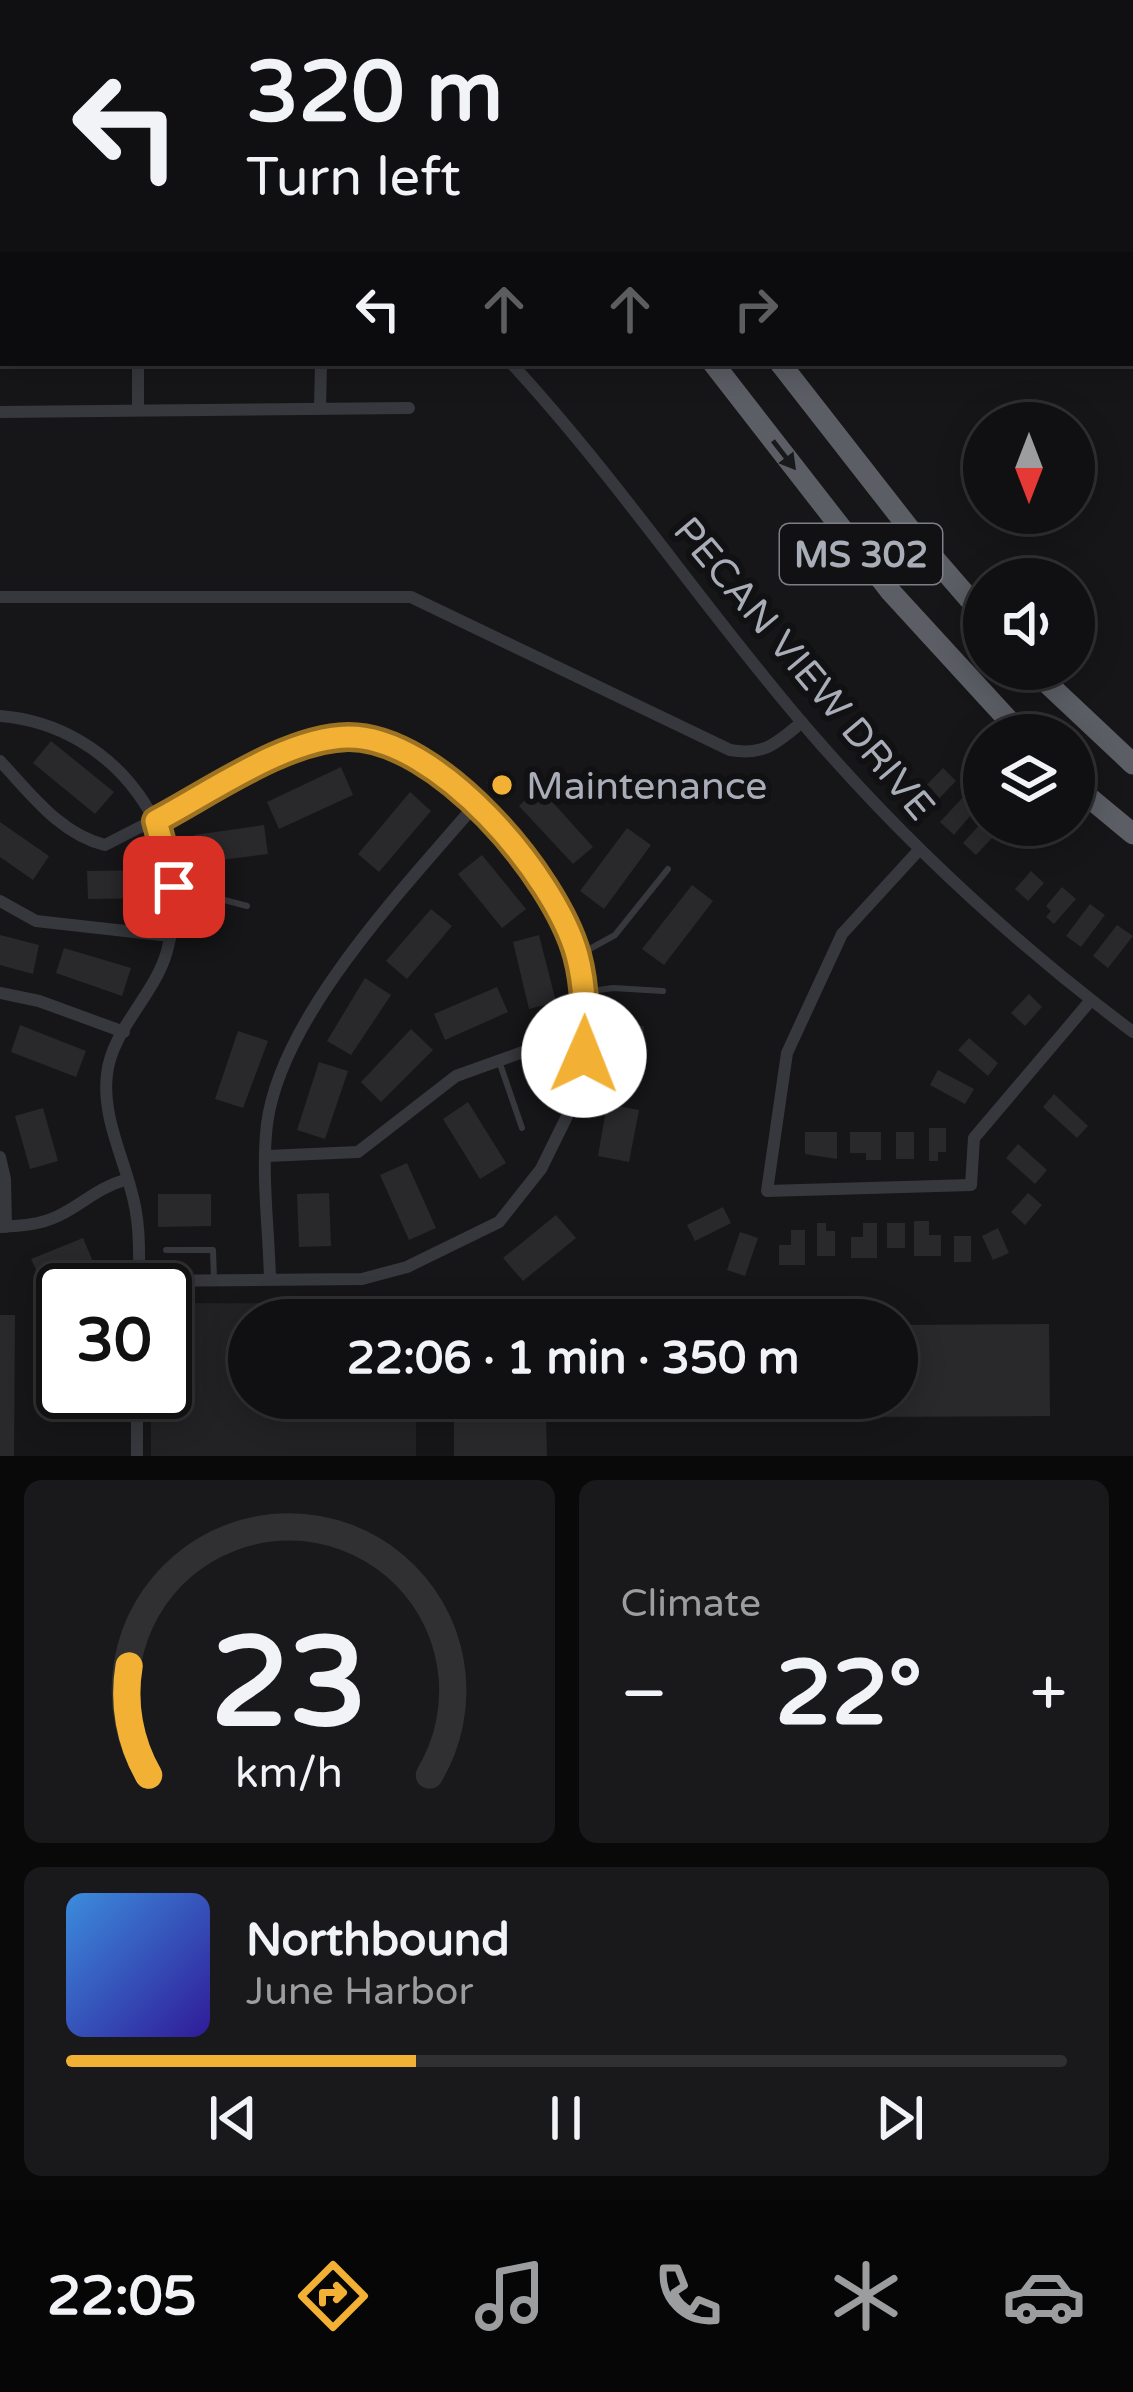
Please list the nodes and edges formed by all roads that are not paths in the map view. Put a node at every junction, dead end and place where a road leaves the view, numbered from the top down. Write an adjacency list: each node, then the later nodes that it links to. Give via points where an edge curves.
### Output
1 (138, 366): 7 (street)
2 (321, 366): 8 (street)
3 (514, 366): 15 (street, PECAN VIEW DRIVE)
4 (715, 366): 13 (highway, MS 302, one-way to 13, via 891,592)
5 (782, 366): 10 (highway, MS 302)
6 (409, 408): 8 (street)
7 (138, 410): 8 (street); 9 (street)
8 (320, 410)
9 (0, 412)
10 (963, 592)
11 (0, 598): 15 (street, via 411,597 730,750 770,748)
12 (1054, 690): 17 (highway)
13 (1003, 714)
14 (0, 716): 20 (street, via 24,718 100,752)
15 (802, 722): 22 (street, PECAN VIEW DRIVE)
16 (0, 761): 20 (street, via 88,841 105,845)
17 (1133, 764)
18 (1095, 803): 21 (highway)
19 (475, 805): 20 (street, via 393,745 351,737 306,742); 28 (street, via 549,892); 39 (street, via 378,920 295,1038 279,1071)
20 (156, 821): 24 (street)
21 (1133, 835)
22 (919, 850): 32 (street, PECAN VIEW DRIVE); 32 (street, via 842,934 787,1053 767,1192 971,1185 974,1138)
23 (668, 869): 28 (lane, via 615,935)
24 (174, 887): 26 (lane); 27 (street)
25 (0, 901): 27 (street, via 36,921)
26 (247, 906)
27 (170, 936): 34 (street)
28 (577, 956): 30 (street)
29 (663, 991): 30 (lane)
30 (584, 992): 35 (street)
31 (0, 993): 34 (street)
32 (1091, 1000): 33 (street, PECAN VIEW DRIVE)
33 (1133, 1031)
34 (124, 1032): 40 (street, via 110,1055 106,1096)
35 (584, 1039): 36 (street); 45 (street, via 573,1104 541,1169 499,1222 362,1280)
36 (498, 1058): 37 (lane); 39 (street, via 456,1076 358,1153)
37 (521, 1128)
38 (0, 1156): 41 (street)
39 (267, 1156): 45 (street)
40 (128, 1179): 41 (street, via 58,1216); 43 (street)
41 (3, 1227)
42 (166, 1250): 44 (lane, via 213,1250)
43 (139, 1263)
44 (214, 1280): 45 (street); 46 (street)
45 (270, 1280)
46 (192, 1281)
47 (137, 1419): 48 (street)
48 (137, 1456)

